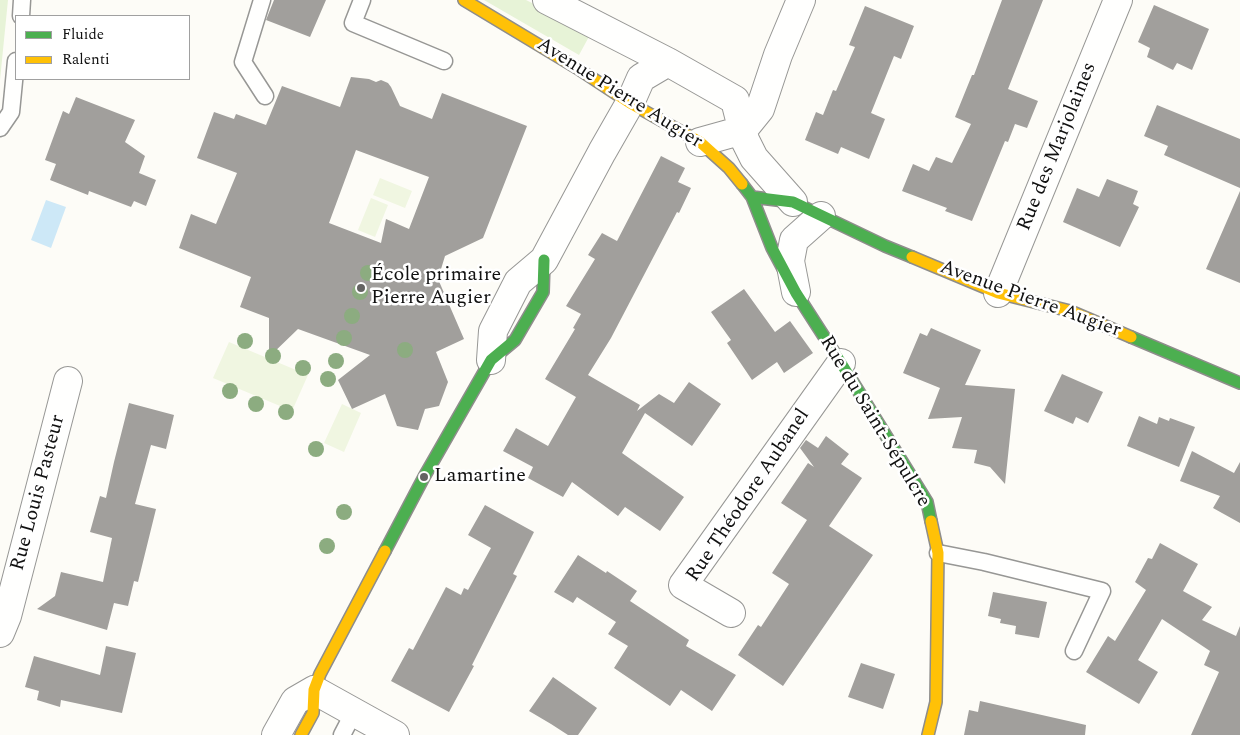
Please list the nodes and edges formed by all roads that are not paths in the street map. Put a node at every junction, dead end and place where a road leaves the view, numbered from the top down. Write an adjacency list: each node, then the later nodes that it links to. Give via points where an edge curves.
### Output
1 (22, 0): 8 (lane)
2 (262, 0): 13 (lane, via 243,62)
3 (362, 0): 10 (lane, via 353,23)
4 (464, 0): 15 (street, Avenue Pierre Augier)
5 (547, 0): 11 (street)
6 (801, 0): 9 (street)
7 (1118, 0): 23 (street, Rue des Marjolaines)
8 (20, 15)
9 (778, 56): 14 (street); 17 (street, via 760,109)
10 (444, 61)
11 (668, 62): 14 (street); 15 (street, via 641,78)
12 (15, 74): 16 (lane, via 12,112)
13 (265, 96)
14 (735, 100): 17 (street, Avenue Pierre Augier)
15 (630, 103): 18 (street, Avenue Pierre Augier); 24 (street, via 544,260 518,282 493,331)
16 (0, 128)
17 (743, 130): 18 (street); 20 (street, Avenue Pierre Augier, via 744,140 754,158)
18 (700, 142): 19 (street, Avenue Pierre Augier, via 729,168)
19 (752, 197): 20 (street, Avenue Pierre Augier); 22 (street, Rue du Saint-Sépulcre, via 772,248)
20 (793, 202): 21 (street, Avenue Pierre Augier)
21 (821, 216): 22 (street, Rue du Saint-Sépulcre, via 794,240 790,262); 23 (street, Avenue Pierre Augier)
22 (796, 293): 25 (street, Rue du Saint-Sépulcre)
23 (998, 293): 27 (street, Avenue Pierre Augier, via 1070,310)
24 (491, 360): 32 (street, via 419,485)
25 (841, 363): 28 (street, Rue du Saint-Sépulcre, via 926,502); 29 (street, Rue Théodore Aubanel, via 684,585)
26 (68, 381): 30 (street, Rue Louis Pasteur)
27 (1240, 383)
28 (938, 553): 31 (lane, via 1102,591); 37 (street, Rue du Saint-Sépulcre, via 936,702)
29 (731, 613)
30 (0, 633)
31 (1074, 651)
32 (314, 690): 33 (street); 34 (street, via 295,701); 35 (street, via 312,713)
33 (348, 724): 36 (street)
34 (276, 735)
35 (301, 735)
36 (395, 735)
37 (928, 735)

